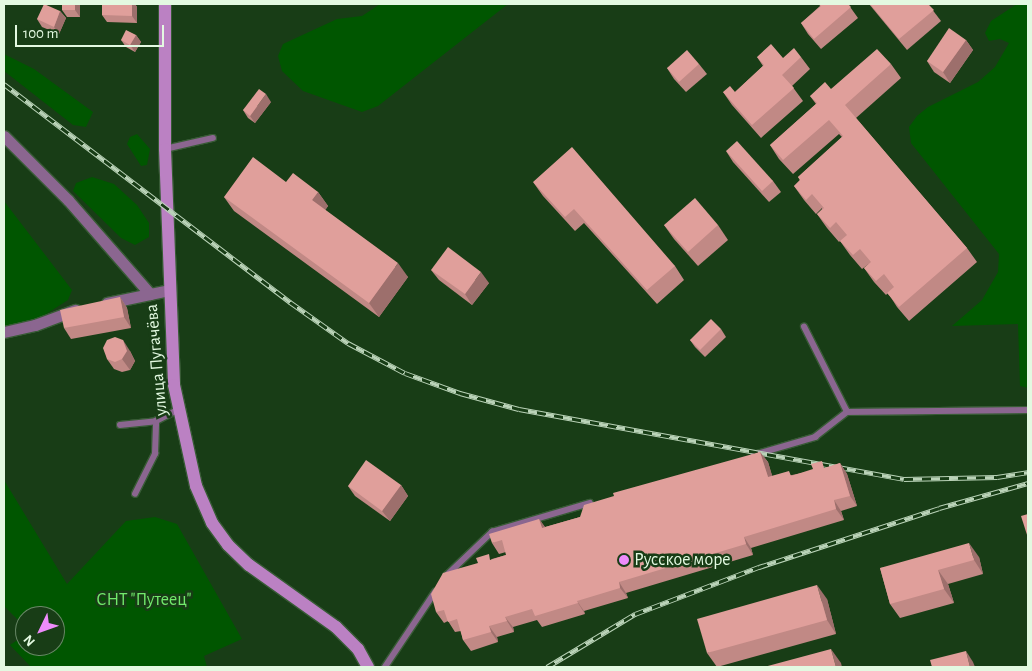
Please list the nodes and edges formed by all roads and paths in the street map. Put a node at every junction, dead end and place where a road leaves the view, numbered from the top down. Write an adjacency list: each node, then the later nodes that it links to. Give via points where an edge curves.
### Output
1 (165, 4): 4 (street, улица Пугачёва)
2 (4, 136): 6 (street, via 68,200)
3 (213, 138): 4 (lane)
4 (165, 149): 5 (street, улица Пугачёва)
5 (169, 290): 6 (street); 9 (street, улица Пугачёва)
6 (150, 294): 8 (street, via 93,306)
7 (804, 327): 11 (lane)
8 (4, 332)
9 (178, 410): 12 (lane); 19 (street, улица Пугачёва, via 196,486 212,523 249,565 336,627 358,649)
10 (1028, 410): 11 (lane)
11 (847, 412): 14 (lane, via 815,437)
12 (156, 420): 13 (lane); 15 (lane, via 155,454)
13 (120, 426)
14 (745, 457)
15 (135, 494)
16 (595, 502): 17 (lane, via 492,532)
17 (444, 579)
18 (439, 587): 20 (lane)
19 (368, 667)
20 (385, 667)

